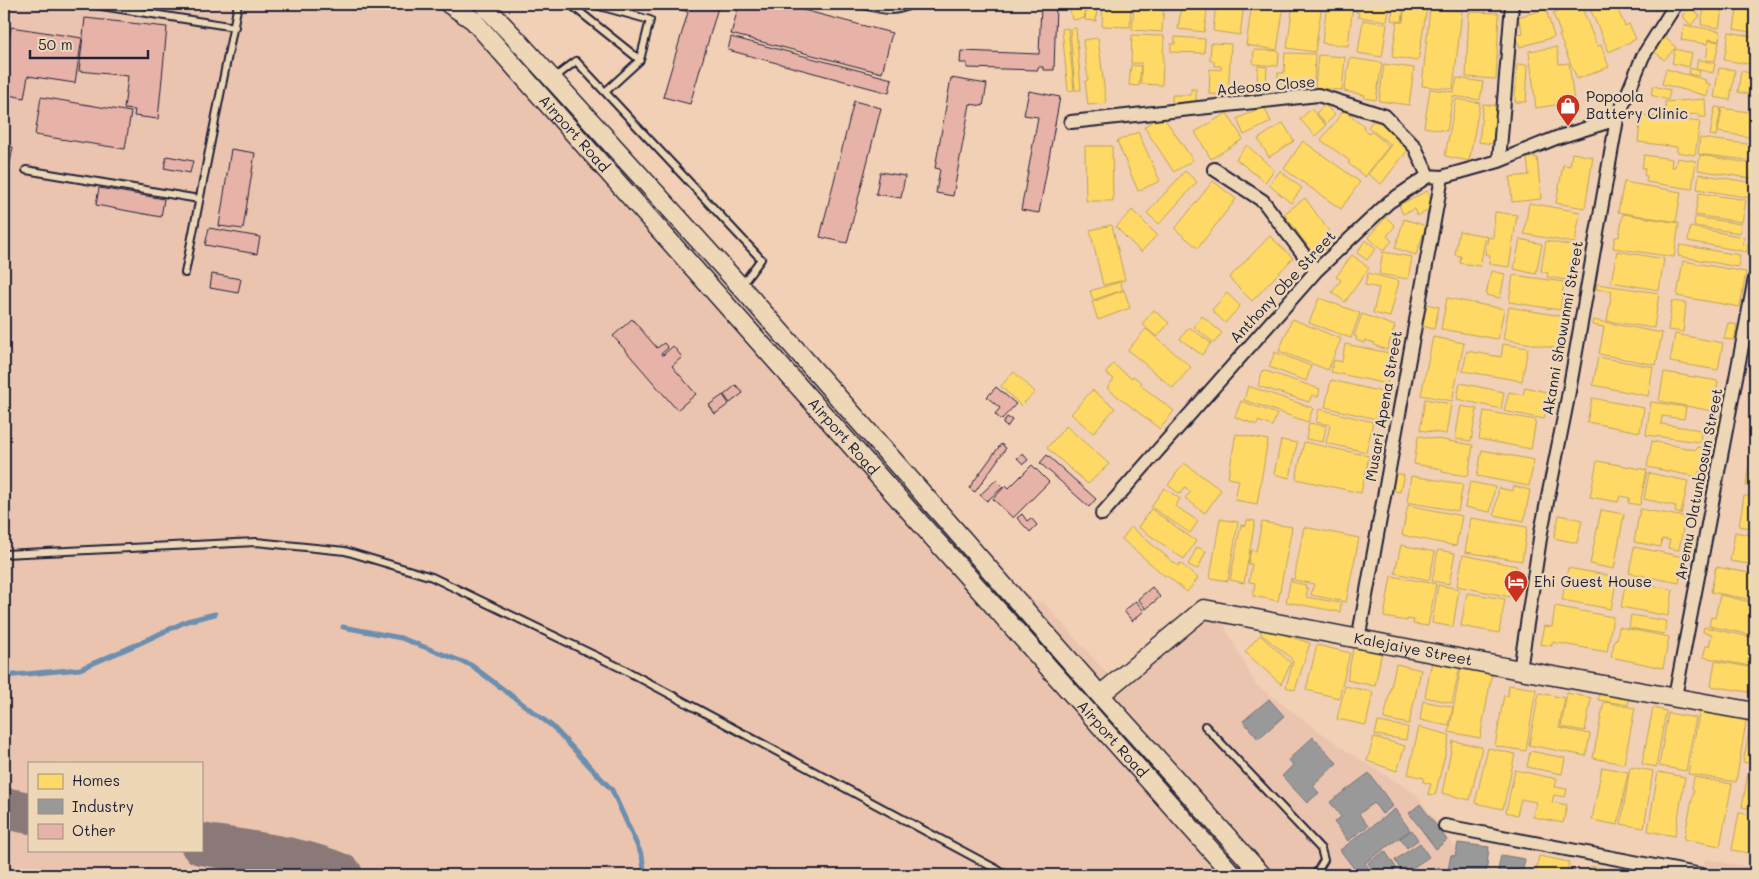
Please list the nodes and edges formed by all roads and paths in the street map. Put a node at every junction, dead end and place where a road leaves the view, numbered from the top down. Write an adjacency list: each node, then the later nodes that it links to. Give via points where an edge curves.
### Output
1 (89, 4): 11 (lane)
2 (238, 4): 11 (lane)
3 (450, 4): 37 (main road, Airport Road, via 473,20)
4 (482, 4): 13 (main road, Airport Road)
5 (570, 4): 12 (lane)
6 (592, 4): 12 (lane, via 650,20)
7 (859, 4): 8 (lane, via 889,11 902,10)
8 (911, 4)
9 (1512, 4): 17 (street)
10 (1676, 4): 15 (street, Akanni Showunmi Street, via 1643,56)
11 (235, 27): 22 (lane)
12 (640, 60): 14 (lane)
13 (553, 79): 14 (lane, via 576,61); 26 (main road, Airport Road)
14 (605, 92): 26 (lane, via 761,260)
15 (1617, 119): 17 (street, via 1556,138); 30 (street, Akanni Showunmi Street, via 1541,532)
16 (1071, 122): 20 (street, Adeoso Close, via 1318,95 1385,116 1415,146)
17 (1499, 161): 21 (street)
18 (1214, 169): 23 (street, via 1263,202)
19 (26, 170): 22 (lane)
20 (1428, 176): 21 (street); 23 (street, Anthony Obe Street, via 1389,202)
21 (1442, 177): 29 (street, Musari Apena Street)
22 (199, 199): 24 (lane)
23 (1316, 271): 27 (street, Anthony Obe Street)
24 (185, 273)
25 (1755, 278): 32 (street, Aremu Olatunbosun Street)
26 (741, 287): 31 (main road, Airport Road)
27 (1102, 514)
28 (4, 554): 36 (lane, via 256,542 345,551 432,577 623,669)
29 (1358, 640): 30 (main road, Kalejaiye Street); 31 (main road, Kalejaiye Street, via 1204,609)
30 (1520, 670): 32 (main road, Kalejaiye Street)
31 (1100, 695): 38 (main road, Airport Road)
32 (1676, 697): 33 (main road, Kalejaiye Street)
33 (1755, 712)
34 (1205, 726): 39 (lane, via 1321,849 1324,860)
35 (1446, 826): 40 (street)
36 (1006, 875)
37 (1233, 875)
38 (1262, 875)
39 (1315, 875)
40 (1702, 875)

